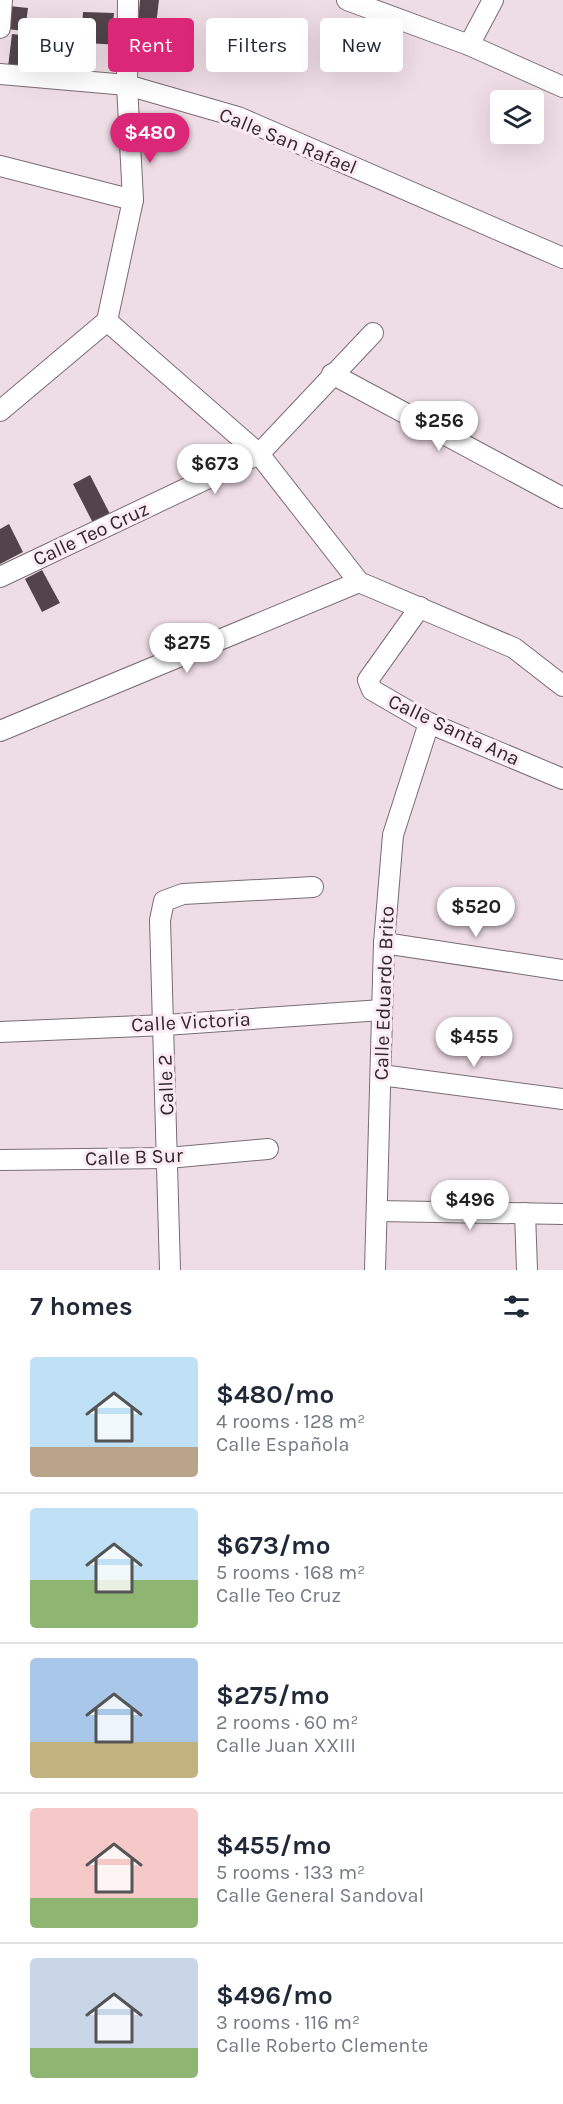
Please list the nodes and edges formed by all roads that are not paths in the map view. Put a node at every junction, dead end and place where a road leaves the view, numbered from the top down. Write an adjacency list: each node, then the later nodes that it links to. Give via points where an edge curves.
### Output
1 (2, 0): 5 (street)
2 (128, 0): 8 (street)
3 (347, 0): 6 (street)
4 (493, 0): 6 (street)
5 (0, 28)
6 (468, 45): 9 (street)
7 (0, 74): 8 (street, Calle San Rafael)
8 (127, 86): 11 (street); 12 (street, Calle San Rafael, via 238,117)
9 (563, 87)
10 (0, 166): 11 (street)
11 (133, 200): 13 (street)
12 (563, 258)
13 (107, 321): 16 (street); 17 (street)
14 (373, 333): 15 (street, Calle Teo Cruz)
15 (332, 374): 17 (street, Calle Teo Cruz); 18 (street)
16 (0, 411)
17 (259, 454): 19 (street, Calle Teo Cruz); 20 (street)
18 (563, 498)
19 (0, 577)
20 (359, 582): 21 (street); 24 (street)
21 (420, 608): 22 (street, via 514,648); 23 (street, Calle Santa Ana, via 368,680 372,690)
22 (563, 686)
23 (429, 723): 25 (street, Calle Santa Ana); 27 (street, Calle Eduardo Brito, via 393,835)
24 (0, 731)
25 (563, 779)
26 (312, 887): 30 (street, Calle 2, via 183,894 164,901 160,920)
27 (384, 943): 28 (street); 29 (street, Calle Eduardo Brito)
28 (563, 970)
29 (382, 1010): 30 (street, Calle Victoria); 32 (street, Calle Eduardo Brito)
30 (165, 1025): 31 (street, Calle Victoria); 35 (street, Calle 2)
31 (0, 1032)
32 (381, 1075): 33 (street); 37 (street, Calle Eduardo Brito)
33 (563, 1098)
34 (268, 1149): 35 (street, Calle B Sur)
35 (168, 1158): 36 (street, Calle B Sur); 40 (street, Calle 2)
36 (0, 1160)
37 (377, 1211): 38 (street); 41 (street, Calle Eduardo Brito)
38 (525, 1213): 39 (street); 42 (street)
39 (563, 1214)
40 (170, 1270)
41 (375, 1270)
42 (527, 1270)

